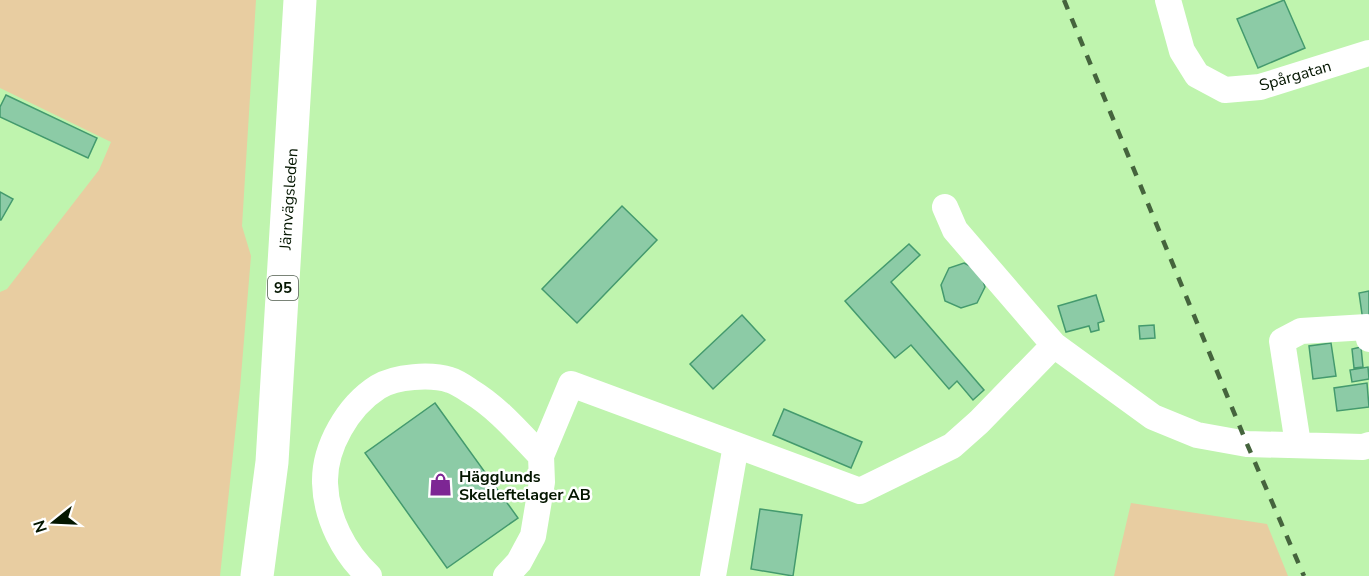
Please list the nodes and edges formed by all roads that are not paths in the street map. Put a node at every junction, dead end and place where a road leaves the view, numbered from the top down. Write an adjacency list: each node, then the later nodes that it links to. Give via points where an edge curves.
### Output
1 (300, 0): 11 (main road, Järnvägsleden / 95, via 272,462)
2 (1168, 0): 3 (street, Spårgatan, via 1182,51 1197,75 1225,90 1260,87)
3 (1369, 53)
4 (945, 207): 6 (street, via 955,230)
5 (1368, 331): 7 (street, via 1301,331 1282,341)
6 (1054, 345): 7 (street, via 1153,417 1197,435 1247,444); 9 (street, via 952,446 860,491)
7 (1298, 444): 8 (street)
8 (1369, 445)
9 (736, 446): 10 (street, via 571,384); 14 (street)
10 (540, 456): 12 (street, via 499,411 452,380 429,376 405,378 380,386 355,407 340,428 328,455 325,482 327,508 341,539); 13 (street, via 542,482 533,536)
11 (257, 576)
12 (369, 576)
13 (506, 576)
14 (713, 576)

